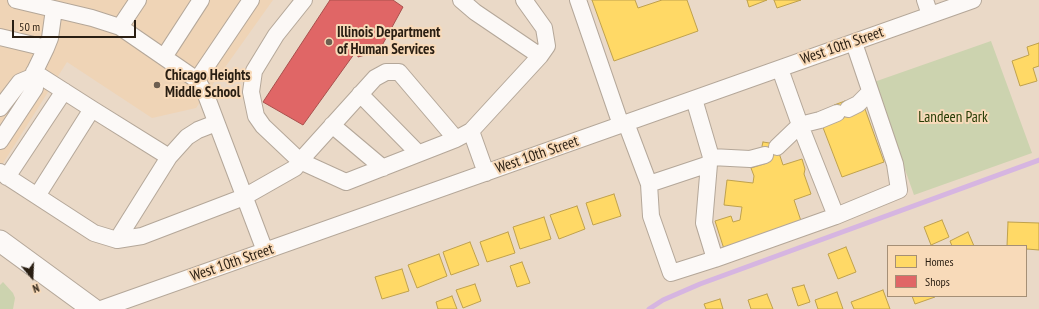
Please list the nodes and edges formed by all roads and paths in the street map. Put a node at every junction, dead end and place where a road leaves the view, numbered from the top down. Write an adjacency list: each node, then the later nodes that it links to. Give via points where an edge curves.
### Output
1 (16, 0): 11 (street)
2 (138, 0): 13 (street)
3 (201, 0): 18 (street)
4 (251, 0): 21 (street)
5 (304, 0): 38 (street, via 276,35 254,71 251,92 256,116 263,126)
6 (461, 0): 17 (street)
7 (524, 0): 17 (street, via 544,28 548,46)
8 (578, 0): 29 (street)
9 (925, 0): 12 (street)
10 (973, 0): 12 (street, West 10th Street)
11 (54, 9): 13 (street); 16 (street)
12 (930, 16): 15 (street, West 10th Street)
13 (120, 27): 18 (street)
14 (0, 37): 16 (street)
15 (854, 42): 19 (street, West 10th Street); 23 (street)
16 (46, 48): 20 (street)
17 (540, 56): 32 (street)
18 (164, 57): 21 (street)
19 (780, 68): 25 (street, West 10th Street); 30 (street)
20 (33, 74): 22 (street); 26 (street, via 20,82); 34 (street, via 35,88)
21 (197, 80): 28 (street, via 206,95)
22 (64, 91): 27 (street); 41 (street)
23 (870, 92): 30 (street, via 858,104 820,120); 45 (street, via 895,164 899,190)
24 (360, 94): 31 (street); 33 (street, via 375,78 386,72 399,72); 35 (street)
25 (694, 99): 29 (street, West 10th Street); 37 (street)
26 (0, 108)
27 (92, 109): 36 (street); 43 (street)
28 (216, 123): 36 (street, via 186,137); 44 (street)
29 (624, 124): 40 (street, West 10th Street); 42 (street)
30 (800, 124): 37 (street, via 771,151 750,159); 45 (street)
31 (332, 125): 38 (street); 39 (street)
32 (471, 131): 33 (street); 40 (street)
33 (456, 139): 35 (street)
34 (0, 141)
35 (418, 153): 39 (street)
36 (169, 157): 46 (street)
37 (710, 160): 42 (street); 49 (street, via 704,223)
38 (300, 161): 39 (street, via 346,182); 44 (street, via 295,168)
39 (383, 168)
40 (486, 173): 48 (street, West 10th Street)
41 (4, 175): 43 (street)
42 (649, 184): 49 (street, via 651,216 671,273)
43 (37, 196): 46 (street, via 94,233)
44 (244, 198): 46 (street, via 142,236); 48 (street)
45 (836, 216): 49 (street)
46 (117, 240)
47 (0, 242): 50 (main road)
48 (265, 251): 51 (street, West 10th Street)
49 (715, 259)
50 (93, 309)
51 (101, 309)

